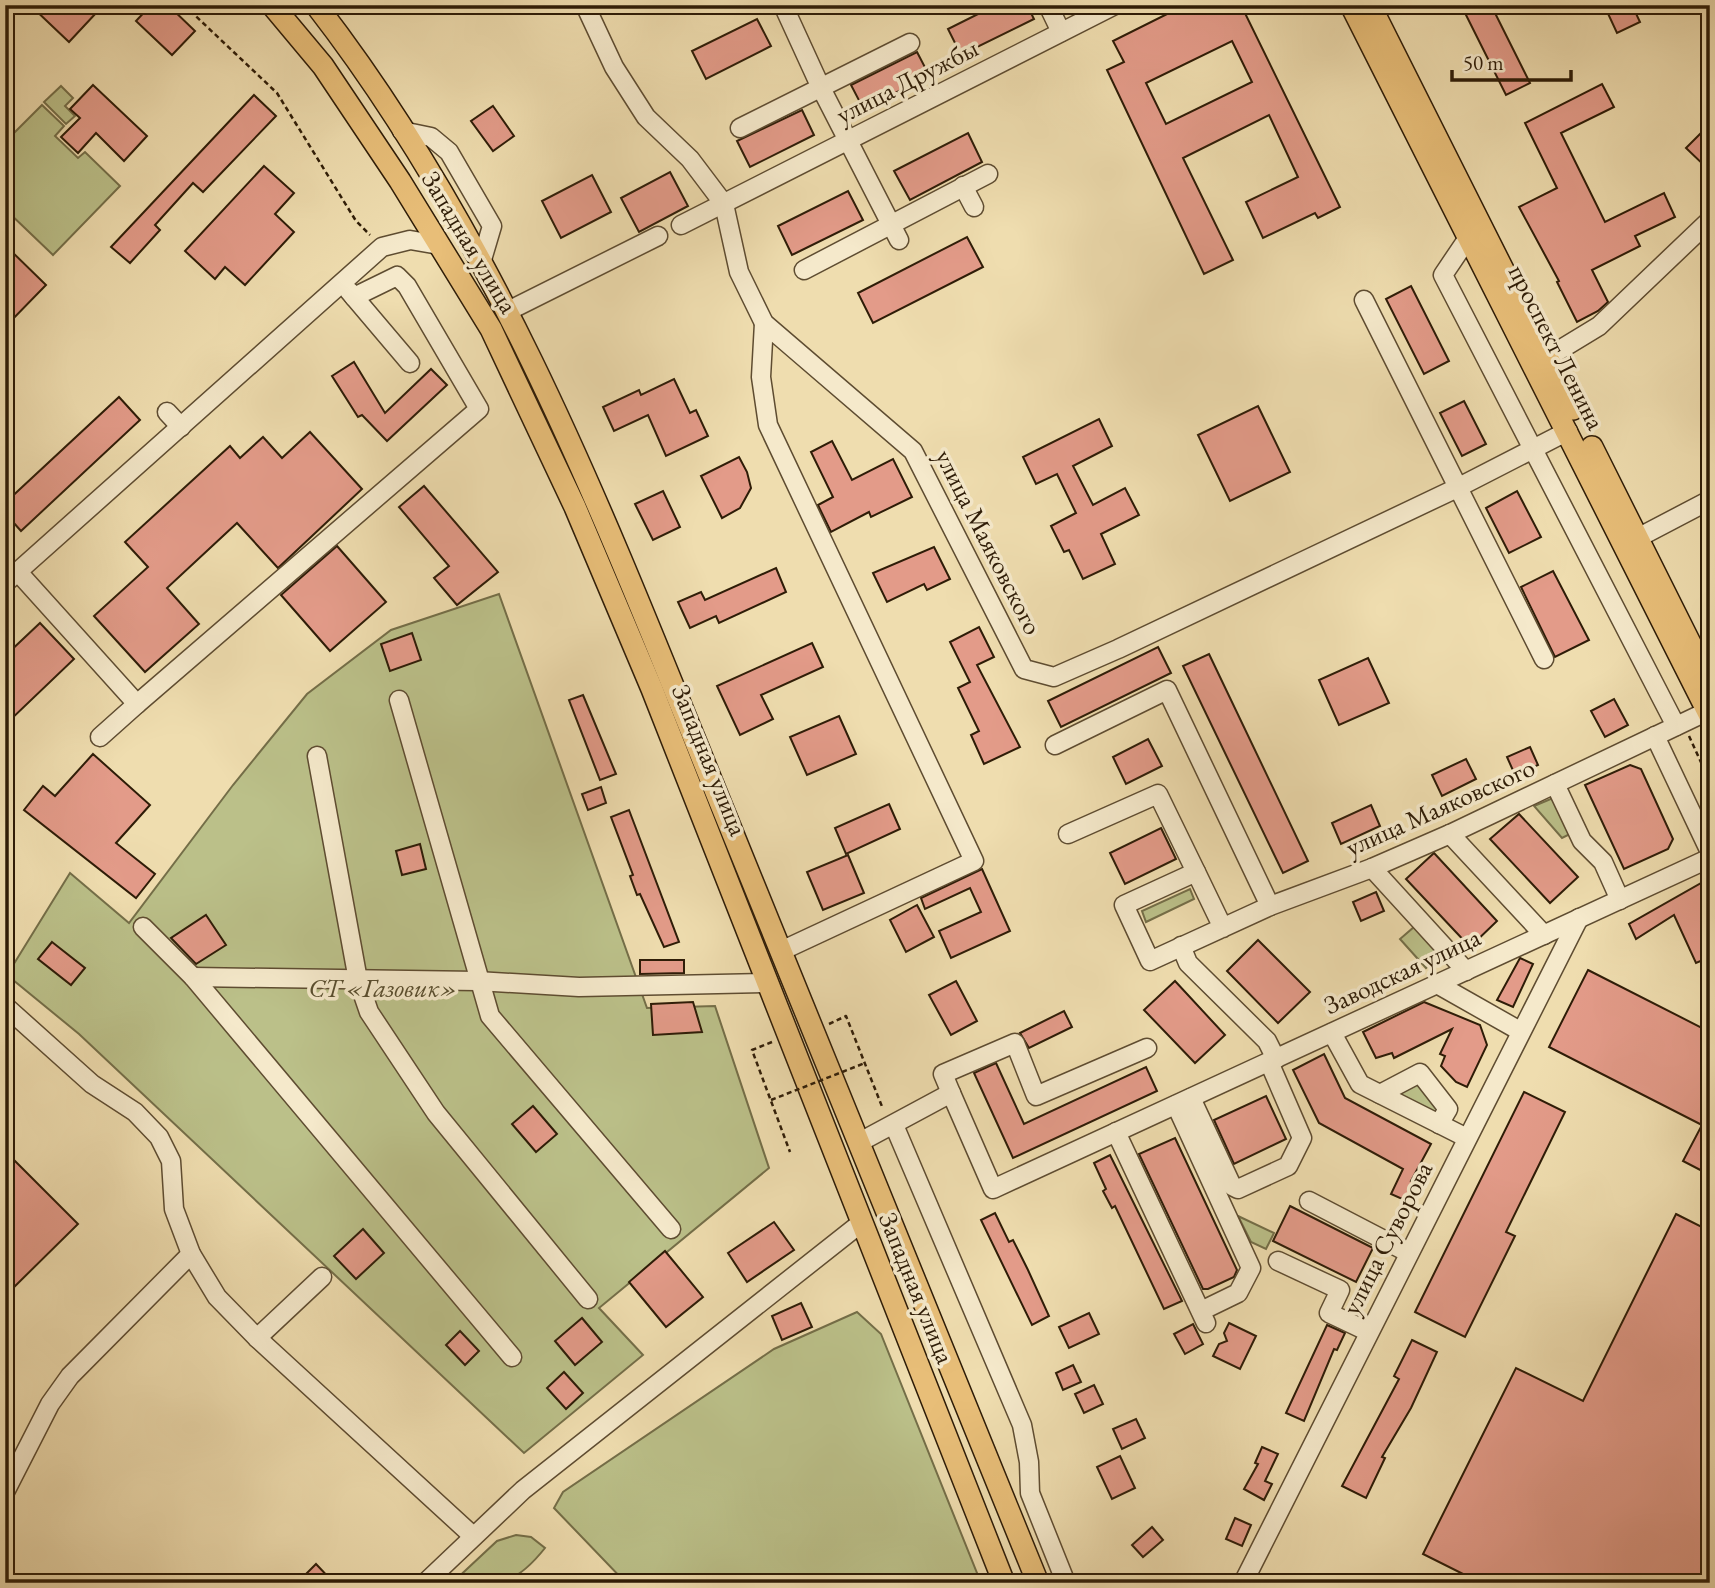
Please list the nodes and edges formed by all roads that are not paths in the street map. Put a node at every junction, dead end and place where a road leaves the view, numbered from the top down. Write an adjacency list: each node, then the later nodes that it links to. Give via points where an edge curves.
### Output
1 (272, 5): 23 (main road, Западная улица, via 323,66)
2 (316, 5): 28 (main road, Западная улица, via 402,131)
3 (585, 5): 16 (street, via 614,67 646,117 690,159)
4 (783, 5): 11 (street)
5 (1048, 5): 9 (street)
6 (1115, 5): 9 (street, улица Дружбы)
7 (1351, 5): 21 (main road, проспект Ленина)
8 (1370, 5): 30 (main road, проспект Ленина)
9 (1061, 32): 13 (street, улица Дружбы)
10 (910, 43): 11 (street)
11 (821, 89): 12 (street); 13 (street)
12 (740, 128)
13 (848, 141): 16 (street, улица Дружбы); 20 (street)
14 (988, 174): 15 (street)
15 (963, 186): 17 (street); 20 (street)
16 (724, 204): 19 (street, улица Дружбы); 29 (street, via 739,272)
17 (974, 207)
18 (1710, 220): 30 (street, via 1599,326)
19 (681, 225)
20 (895, 232): 24 (street)
21 (1469, 235): 34 (main road, проспект Ленина); 35 (street, via 1443,275)
22 (658, 236): 28 (street)
23 (439, 245): 25 (street, via 410,240 382,247); 69 (main road, Западная улица, via 491,329 575,507)
24 (804, 270)
25 (342, 283): 26 (street); 33 (street)
26 (355, 297): 31 (street); 43 (street, via 397,276 479,410)
27 (1364, 300): 36 (street)
28 (508, 311): 64 (main road, Западная улица, via 673,682)
29 (764, 323): 36 (street, улица Маяковского, via 913,451 1024,669 1054,677); 64 (street, via 761,377 768,425 974,861)
30 (1548, 357): 38 (main road, проспект Ленина)
31 (411, 363)
32 (167, 412): 33 (street)
33 (181, 427): 39 (street)
34 (1568, 431): 35 (street, улица Маяковского); 38 (main road, проспект Ленина)
35 (1532, 450): 36 (street, улица Маяковского); 45 (street)
36 (1457, 488): 40 (street)
37 (1710, 500): 38 (street)
38 (1632, 541): 41 (main road, проспект Ленина); 44 (main road, проспект Ленина)
39 (12, 578): 43 (street)
40 (1544, 659)
41 (1710, 683)
42 (399, 700): 68 (street)
43 (137, 704): 47 (street)
44 (1709, 712): 45 (street, улица Маяковского)
45 (1681, 728): 46 (street, улица Маяковского)
46 (1655, 736): 50 (street, улица Маяковского); 53 (street)
47 (100, 737)
48 (1055, 745): 58 (street, via 1167,690)
49 (317, 756): 67 (street)
50 (1555, 784): 52 (street, улица Маяковского); 57 (street, via 1582,841 1603,862)
51 (1068, 834): 56 (street, via 1158,794)
52 (1450, 834): 55 (street, улица Маяковского); 62 (street)
53 (1710, 852)
54 (1710, 858): 57 (street, Заводская улица)
55 (1372, 868): 58 (street, улица Маяковского); 65 (street)
56 (1196, 872): 61 (street); 63 (street, улица Маяковского, via 1124,905 1150,961)
57 (1620, 900): 59 (street, Заводская улица)
58 (1270, 906): 61 (street, улица Маяковского)
59 (1579, 918): 62 (street, Заводская улица); 72 (street, улица Суворова)
60 (143, 927): 66 (street)
61 (1223, 928): 63 (street, улица Маяковского)
62 (1544, 935): 65 (street, Заводская улица)
63 (1181, 946): 75 (street, via 1188,962 1268,1041)
64 (781, 951): 83 (main road, Западная улица)
65 (1466, 971): 70 (street, Заводская улица)
66 (193, 977): 67 (street); 94 (street)
67 (358, 980): 68 (street); 91 (street, via 369,1012 436,1113)
68 (477, 981): 69 (street, via 579,987); 86 (street, via 490,1016)
69 (768, 983): 85 (main road, Западная улица)
70 (1437, 984): 72 (street); 73 (street, Заводская улица)
71 (5, 1006): 88 (street, via 92,1084 135,1111 159,1137 171,1161 174,1209)
72 (1520, 1031): 82 (street, улица Суворова)
73 (1332, 1033): 75 (street, Заводская улица); 77 (street, via 1360,1084)
74 (1147, 1048): 76 (street, via 1036,1096 1015,1043 943,1074)
75 (1272, 1060): 78 (street, Заводская улица); 78 (street, via 1302,1138 1292,1163 1238,1189)
76 (951, 1093): 79 (street); 81 (street, Заводская улица, via 993,1189)
77 (1380, 1094): 80 (street); 80 (street, via 1420,1073 1448,1109)
78 (1183, 1101): 81 (street, Заводская улица); 81 (street, via 1251,1268 1238,1293 1203,1317)
79 (890, 1119): 83 (street); 100 (street, Западная улица, via 1022,1425 1030,1493)
80 (1439, 1124): 82 (street)
81 (1116, 1132)
82 (1466, 1138): 87 (street, улица Суворова)
83 (858, 1143): 99 (main road, Западная улица)
84 (1309, 1201): 87 (street)
85 (861, 1223): 96 (street, via 523,1490); 98 (main road, Западная улица)
86 (671, 1229)
87 (1409, 1253): 92 (street, улица Суворова)
88 (191, 1254): 93 (street, via 217,1297); 95 (street, via 70,1376 50,1404)
89 (1278, 1261): 92 (street, via 1340,1290 1329,1313)
90 (322, 1277): 93 (street)
91 (588, 1299)
92 (1369, 1332): 101 (street, улица Суворова)
93 (257, 1338): 96 (street)
94 (512, 1357)
95 (5, 1492)
96 (472, 1536): 97 (street)
97 (425, 1583)
98 (1004, 1583)
99 (1038, 1583)
100 (1066, 1583)
101 (1243, 1583)

